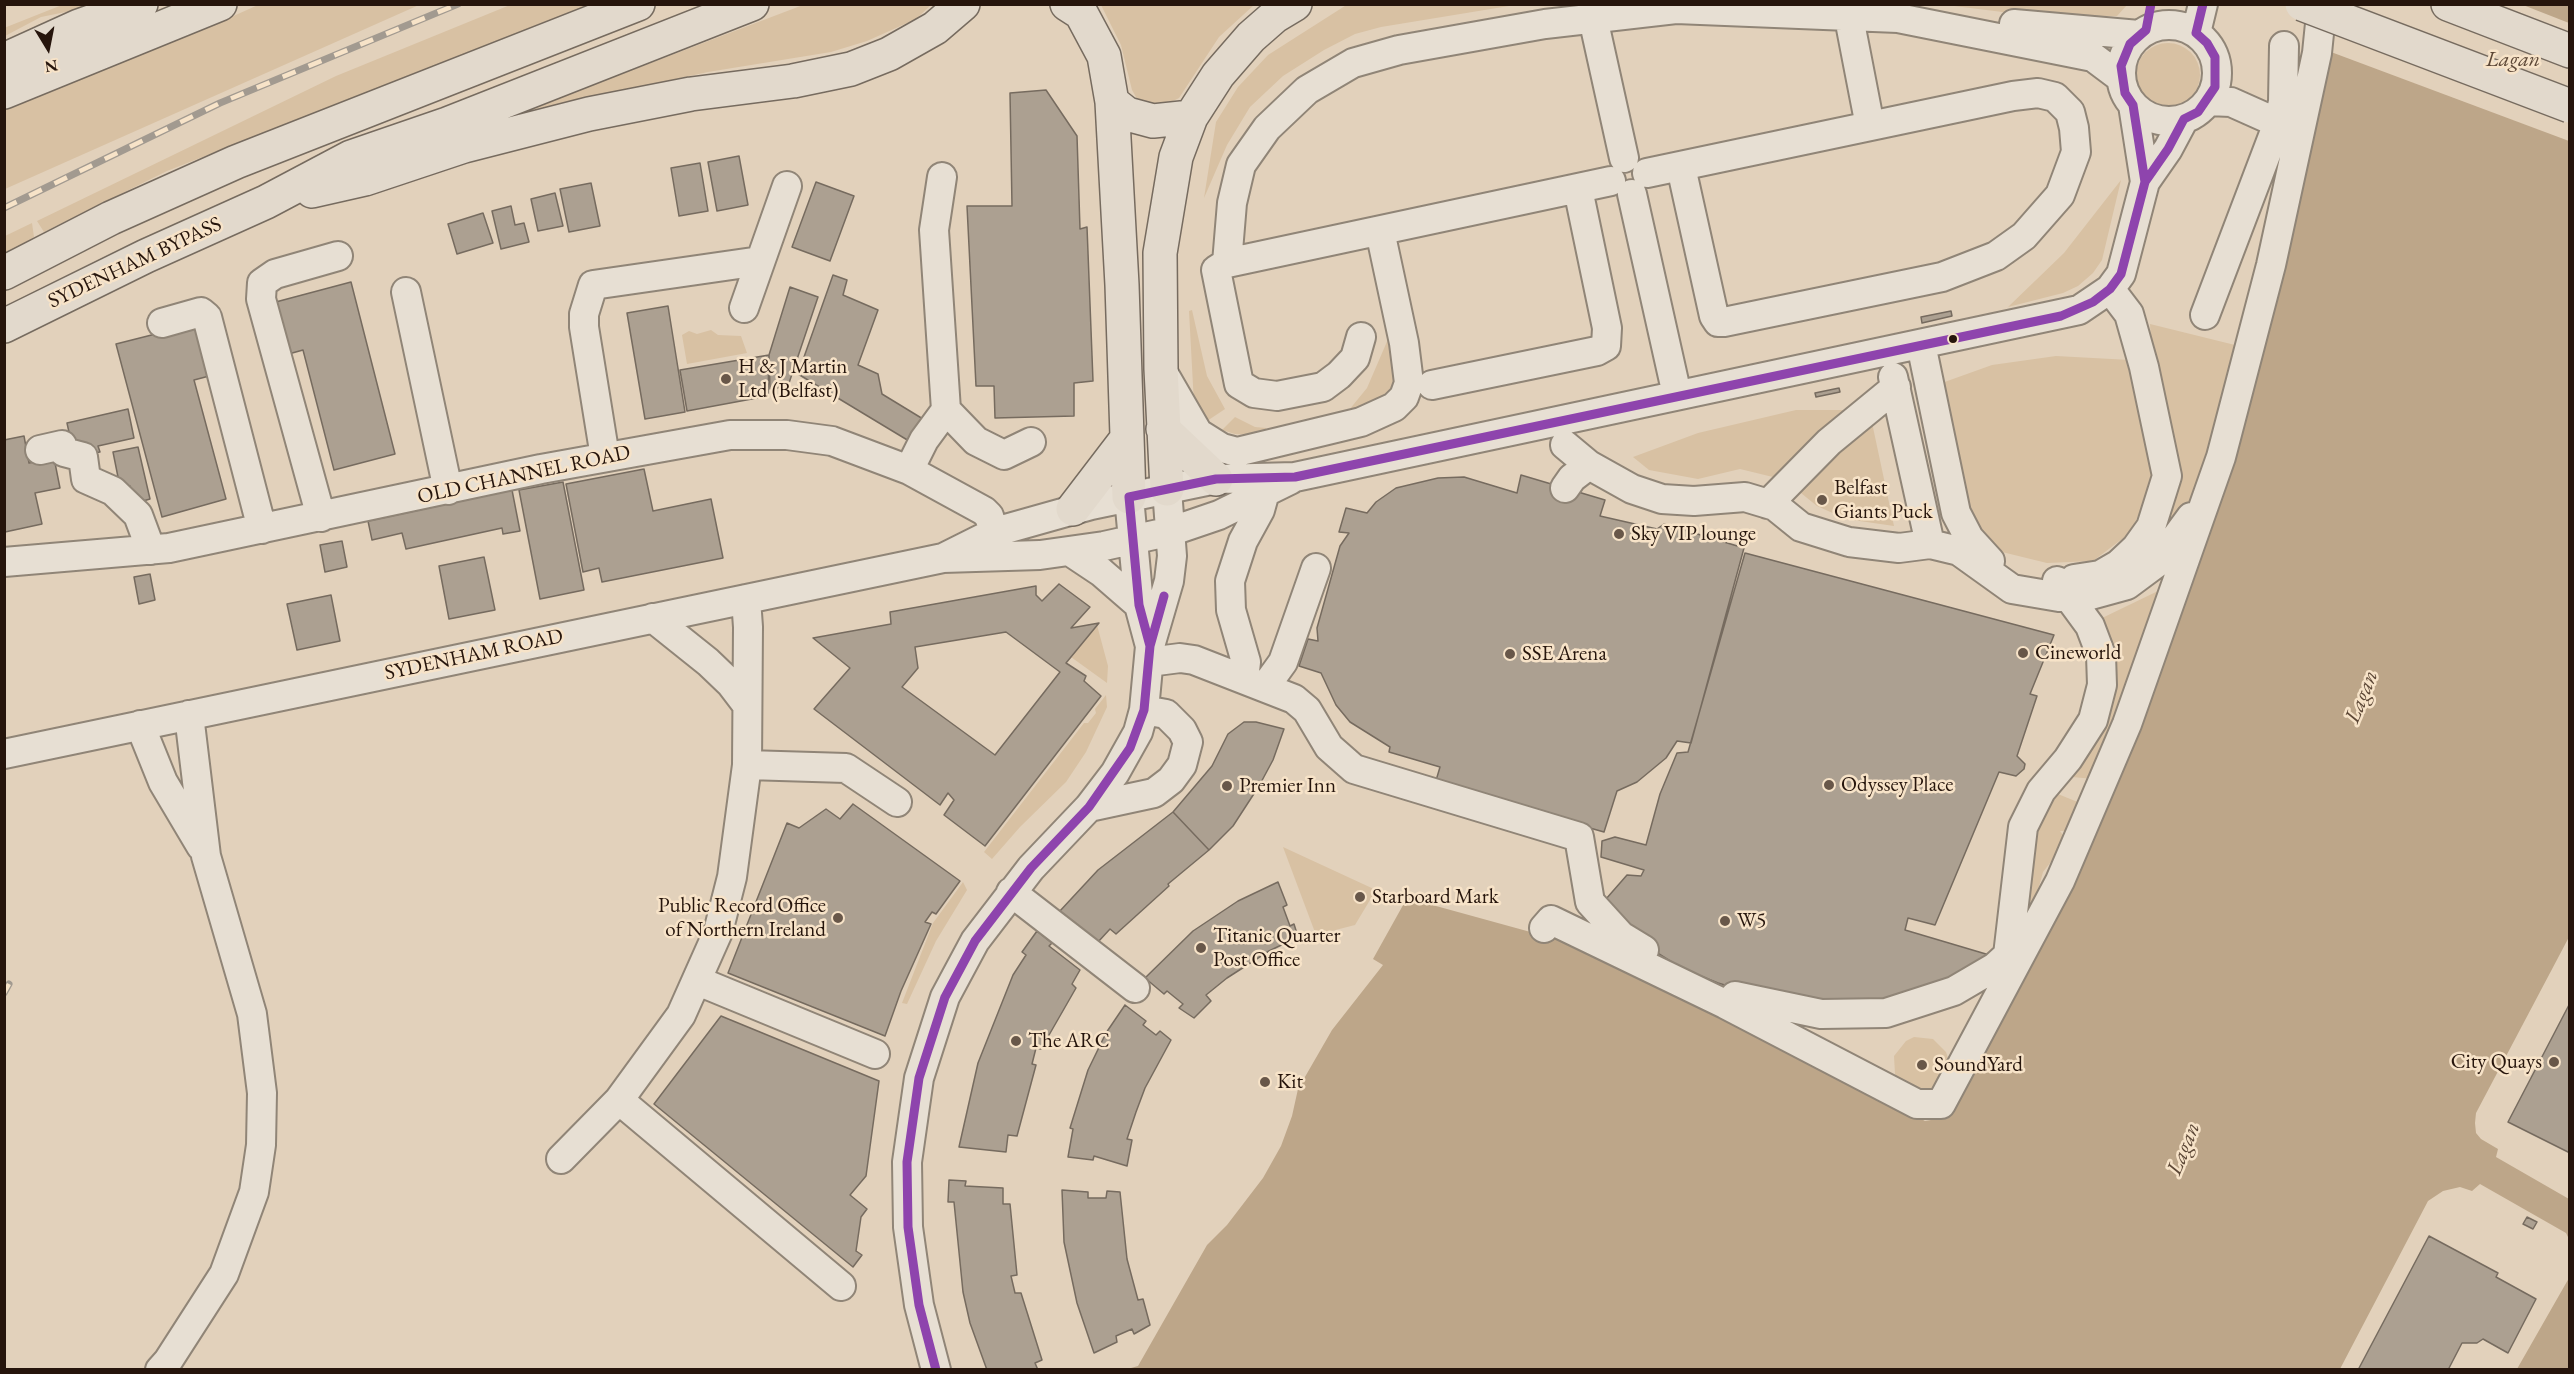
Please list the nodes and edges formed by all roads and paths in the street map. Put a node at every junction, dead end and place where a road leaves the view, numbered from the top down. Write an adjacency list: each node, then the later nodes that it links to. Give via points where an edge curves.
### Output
1 (141, 4): 19 (highway, via 79,26)
2 (220, 4): 22 (highway)
3 (638, 4): 42 (highway, via 236,162 111,218)
4 (752, 4): 37 (highway, via 447,124 351,157)
5 (963, 4): 37 (highway, via 935,28 889,54 851,69 590,114 464,146 365,179)
6 (1067, 4): 24 (highway, via 1081,13 1104,56)
7 (1295, 4): 28 (highway, via 1251,37 1218,75)
8 (2203, 4): 16 (street)
9 (2302, 4): 26 (highway, bridge)
10 (2322, 4): 64 (street, via 2317,52 2271,266)
11 (2448, 4): 18 (highway)
12 (1856, 15): 13 (street, via 1676,9); 15 (street); 30 (street, via 1851,28)
13 (1593, 18): 33 (street); 41 (street, via 1399,50 1353,63 1307,90 1268,128 1241,165 1232,203)
14 (2145, 23): 15 (street, via 1987,21); 16 (street, via 2171,25); 21 (street, via 2124,54)
15 (1944, 27): 21 (street, via 2093,57)
16 (2196, 33): 20 (street, via 2215,57)
17 (2284, 46): 27 (street)
18 (2570, 51)
19 (4, 60)
20 (2217, 72): 23 (street); 27 (street)
21 (2121, 78): 25 (street, SYDENHAM ROAD)
22 (4, 92)
23 (2208, 101): 27 (street); 29 (street, SYDENHAM ROAD)
24 (1112, 102): 28 (highway, via 1127,114 1153,121); 56 (highway)
25 (2133, 105): 29 (street, via 2157,120); 34 (street, SYDENHAM ROAD)
26 (2570, 106)
27 (2280, 112): 46 (street)
28 (1191, 117): 51 (highway, via 1176,157 1163,222)
29 (2184, 119): 34 (street, SYDENHAM ROAD)
30 (1870, 126): 31 (street); 31 (street, via 2038,93 2055,97 2070,112 2076,152 2060,195 2024,236 1996,256 1942,277 1724,322 1718,322 1714,316)
31 (1681, 167): 33 (street)
32 (942, 177): 54 (street, via 934,230)
33 (1629, 177): 36 (street); 53 (street)
34 (2145, 182): 43 (street, SYDENHAM ROAD, via 2121,274)
35 (787, 186): 40 (street)
36 (1578, 189): 38 (street); 52 (street, via 1607,328 1606,346)
37 (266, 202): 48 (highway, SYDENHAM BYPASS)
38 (1380, 231): 41 (street); 51 (street, via 1409,383 1404,397 1394,407 1361,422 1237,452 1198,433)
39 (338, 256): 71 (street, via 275,274 262,283 261,299)
40 (760, 261): 45 (street); 60 (street, via 593,285 584,327)
41 (1227, 263): 49 (street, via 1216,270 1239,384 1254,393 1277,396 1323,387 1355,357)
42 (4, 273)
43 (2110, 289): 50 (street, SYDENHAM ROAD, via 2070,313); 80 (street, via 2129,314 2167,476 2151,527 2136,548 2100,575)
44 (406, 292): 67 (street)
45 (744, 308)
46 (2205, 315)
47 (162, 323): 73 (street, via 201,312 207,317)
48 (4, 326)
49 (1362, 337)
50 (1921, 344): 53 (street, SYDENHAM ROAD); 80 (street, via 1953,503 1969,538 1989,561 2014,574)
51 (1161, 369): 55 (highway)
52 (1432, 385)
53 (1677, 395): 66 (street, SYDENHAM ROAD, via 1295,477)
54 (946, 410): 57 (street, via 976,441 1004,456); 62 (street)
55 (1163, 429): 63 (highway); 70 (highway)
56 (1125, 441): 69 (highway); 72 (highway)
57 (1031, 442)
58 (1565, 445): 61 (street)
59 (40, 450): 76 (street, via 62,444 64,452 83,457 86,478 113,491 138,515)
60 (604, 458): 62 (street, OLD CHANNEL ROAD, via 730,435 787,435 832,441); 67 (street, OLD CHANNEL ROAD)
61 (1589, 465): 65 (street); 68 (street, via 1632,489 1662,499 1745,497)
62 (909, 470): 74 (street, OLD CHANNEL ROAD, via 989,516)
63 (1216, 479): 66 (street, SYDENHAM ROAD); 70 (street, SYDENHAM ROAD)
64 (2211, 487): 80 (street, via 2158,562 2127,585 2087,596); 93 (street, via 2127,724)
65 (1565, 488)
66 (1262, 489): 70 (street); 85 (street, via 1252,527 1243,541 1230,581 1231,610)
67 (448, 490): 71 (street, OLD CHANNEL ROAD)
68 (1768, 504): 75 (street, via 1801,527 1849,542 1899,548); 75 (street, via 1828,442 1895,382)
69 (1073, 509): 72 (street, SYDENHAM ROAD); 74 (street, SYDENHAM ROAD)
70 (1169, 509): 72 (street, SYDENHAM ROAD); 72 (street, SYDENHAM ROAD); 84 (street, via 1169,581)
71 (321, 517): 73 (street, OLD CHANNEL ROAD)
72 (1130, 518): 74 (street); 77 (street, SYDENHAM ROAD); 82 (street)
73 (262, 530): 76 (street, OLD CHANNEL ROAD)
74 (992, 543): 77 (street, SYDENHAM ROAD); 81 (street, SYDENHAM ROAD, via 943,558)
75 (1930, 543): 80 (street, via 1959,551 2012,589)
76 (151, 550): 78 (street, OLD CHANNEL ROAD)
77 (1071, 552): 82 (street)
78 (4, 562)
79 (1316, 568): 85 (street, via 1283,662)
80 (2063, 589): 92 (street, via 2090,626 2101,655 2102,685 2093,720)
81 (746, 599): 83 (street, SYDENHAM ROAD); 86 (street)
82 (1139, 605): 84 (street)
83 (653, 618): 86 (street, via 708,662); 88 (street, SYDENHAM ROAD)
84 (1150, 654): 85 (street, via 1194,660); 87 (street)
85 (1254, 683): 92 (street, via 1294,699 1307,710 1329,747 1354,769 1579,837 1590,902 1621,936 1685,976 1724,993 1821,1014 1886,1013 1918,1005 1954,991 2008,955 2023,827)
86 (747, 705): 91 (street)
87 (1144, 710): 95 (street, via 1130,748); 95 (street, via 1166,714 1182,730 1188,742 1182,765 1154,793)
88 (189, 715): 89 (street, SYDENHAM ROAD); 96 (street)
89 (140, 725): 90 (street, SYDENHAM ROAD); 96 (street, via 163,782)
90 (4, 753)
91 (747, 765): 94 (street, via 846,768); 99 (street, via 732,877 718,932)
92 (2051, 779): 93 (street)
93 (2096, 795): 98 (street, via 2060,880 1941,1104 1917,1104 1725,1004 1551,920)
94 (897, 802)
95 (1089, 807): 97 (street)
96 (206, 856): 106 (street, via 252,1014 262,1093 261,1144 254,1192 224,1274)
97 (1011, 892): 100 (street); 105 (street, via 975,941 945,997 920,1078 907,1162 908,1227)
98 (1544, 928)
99 (698, 981): 101 (street); 102 (street, via 681,1015)
100 (1135, 988)
101 (875, 1054)
102 (619, 1100): 103 (street); 104 (street)
103 (561, 1159)
104 (841, 1286)
105 (929, 1368)
106 (160, 1370)

